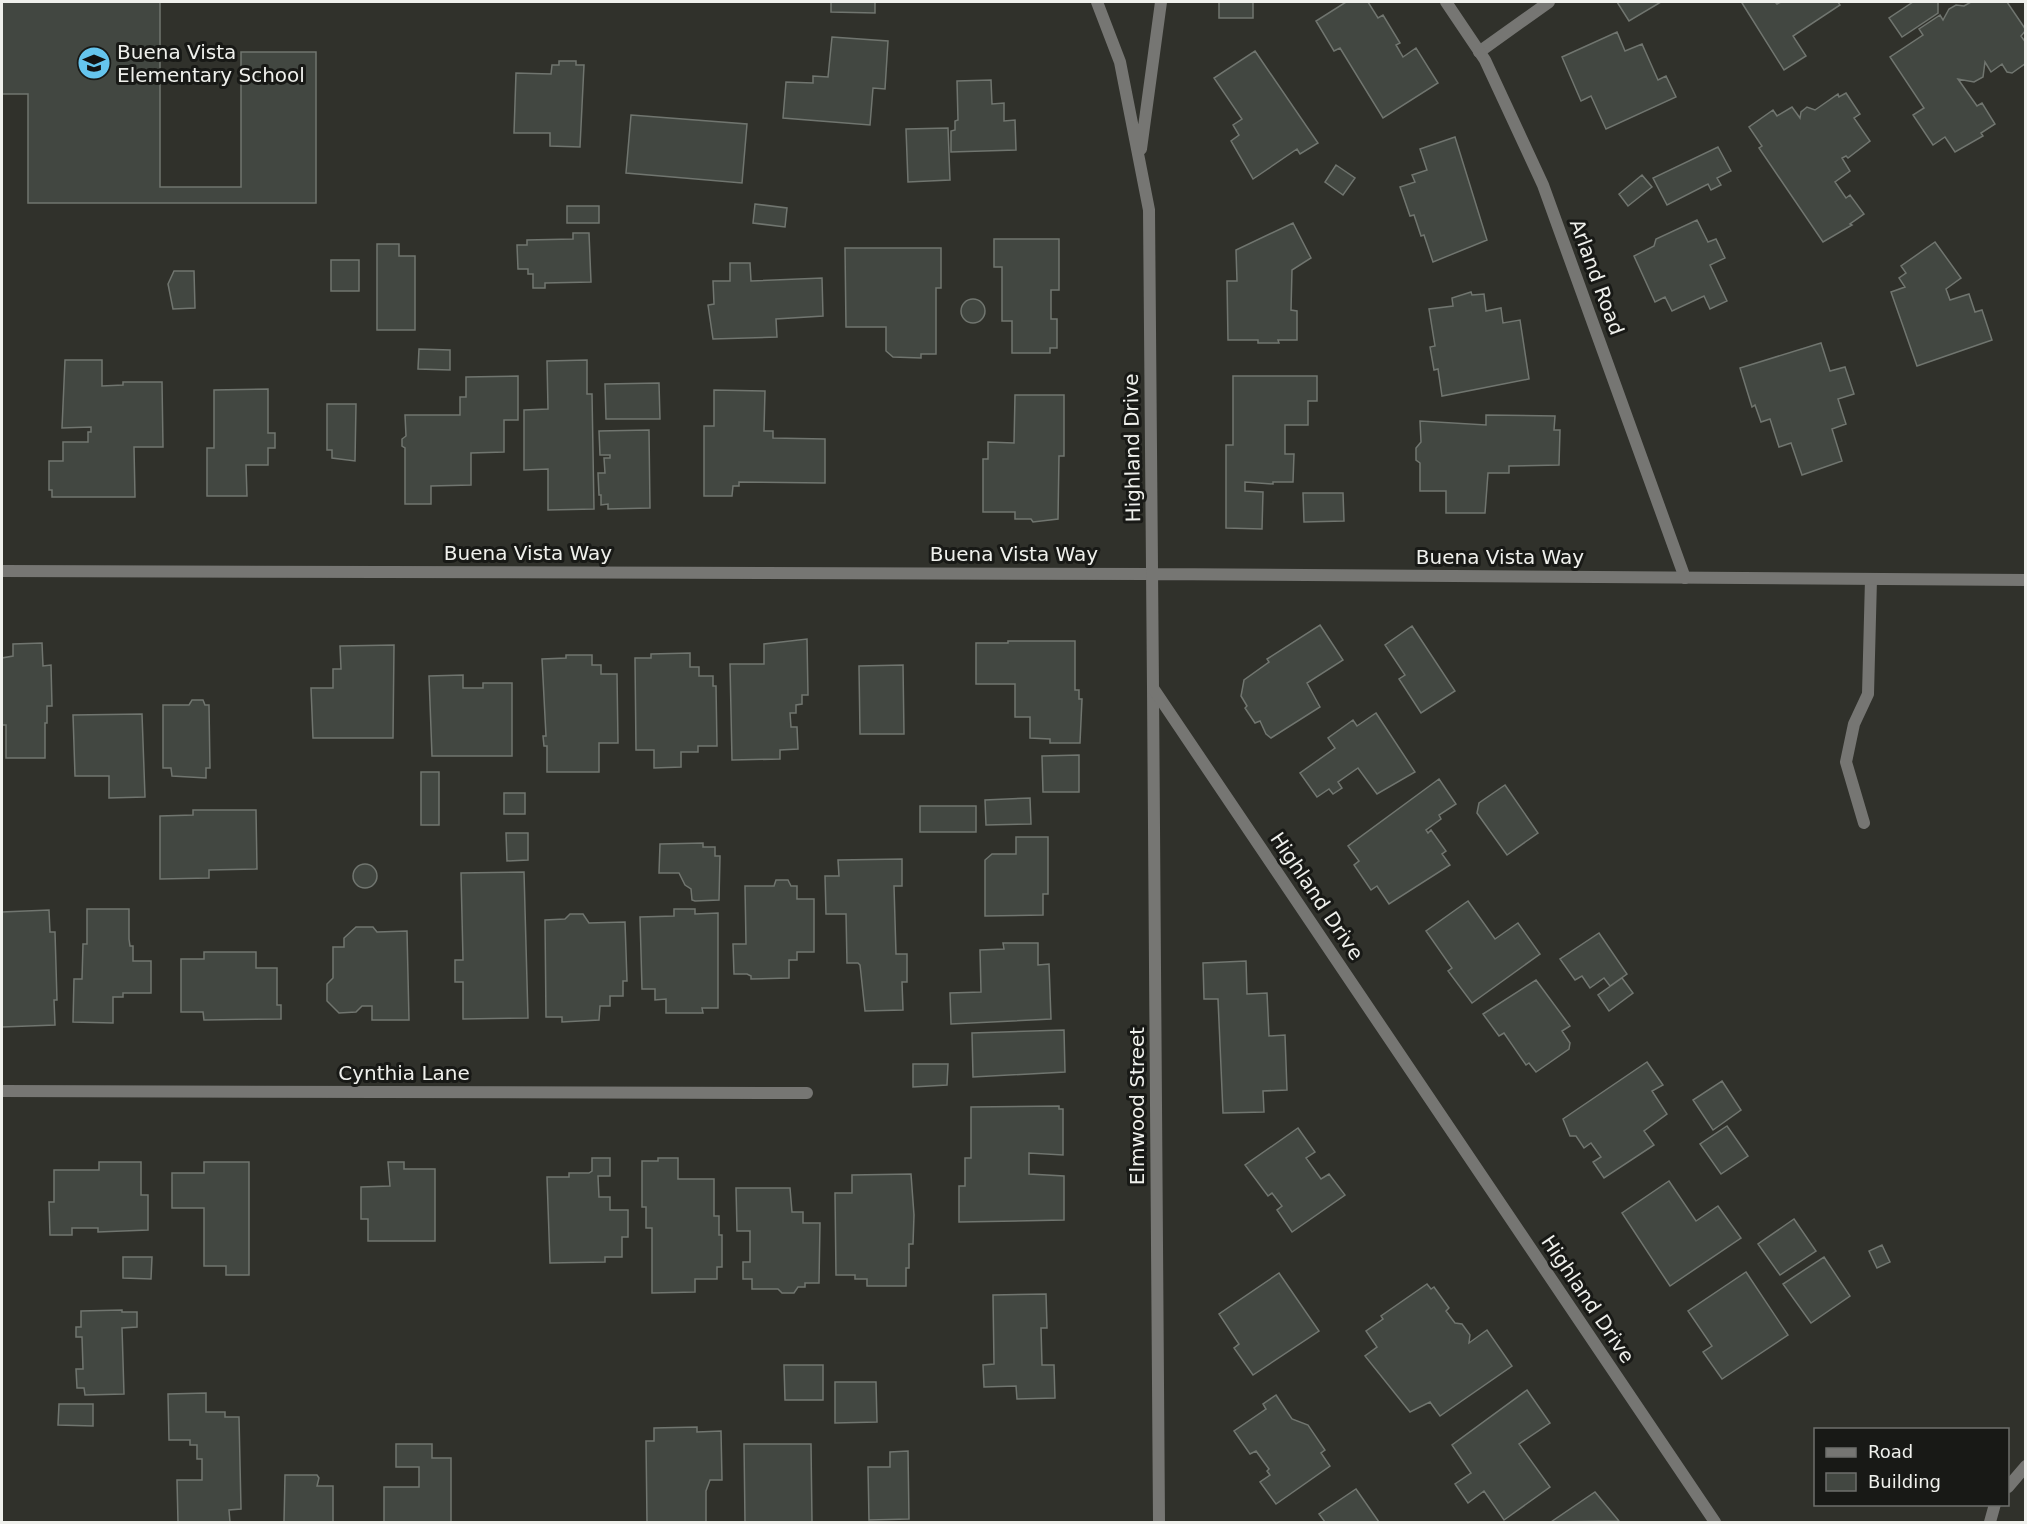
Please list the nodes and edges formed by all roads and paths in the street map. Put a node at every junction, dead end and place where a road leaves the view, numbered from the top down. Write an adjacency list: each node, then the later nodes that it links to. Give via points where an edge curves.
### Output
1 (1097, 2): 6 (street, Highland Drive, via 1120,62)
2 (1161, 2): 6 (street)
3 (1446, 2): 5 (street, Arland Road)
4 (1550, 2): 5 (street)
5 (1479, 52): 9 (street, Arland Road, via 1543,184)
6 (1139, 159): 8 (street, Highland Drive, via 1149,210)
7 (2, 571): 8 (street, Buena Vista Way)
8 (1153, 574): 9 (street, Buena Vista Way); 12 (street, Highland Drive)
9 (1685, 578): 10 (street, Buena Vista Way)
10 (1871, 579): 11 (street, Buena Vista Way); 13 (street, via 1868,694 1854,724 1846,762)
11 (2025, 580)
12 (1153, 688): 19 (street, Elmwood Street); 20 (street, Highland Drive)
13 (1864, 823)
14 (2, 1091): 15 (street, Cynthia Lane)
15 (807, 1093)
16 (2025, 1466): 17 (street)
17 (2009, 1485)
18 (1994, 1506): 21 (street)
19 (1160, 1522)
20 (1715, 1522)
21 (1990, 1522)

